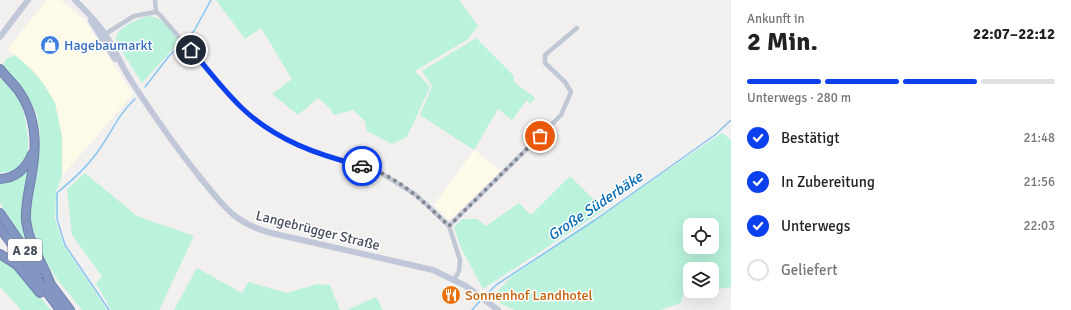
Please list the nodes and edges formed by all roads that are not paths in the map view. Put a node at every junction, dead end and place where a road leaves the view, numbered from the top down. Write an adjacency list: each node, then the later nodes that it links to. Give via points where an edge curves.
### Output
1 (28, 0): 7 (street)
2 (75, 0): 6 (street, Langebrügger Straße)
3 (155, 0): 4 (street)
4 (156, 12): 6 (street, via 134,16); 12 (street, via 237,103 261,124 309,150 367,167 387,176 416,195)
5 (576, 28): 12 (street, via 545,55 544,59 545,63 566,82 571,92 562,115)
6 (103, 36): 15 (street, Langebrügger Straße, via 157,121 181,153 229,212 246,224 271,233 417,265)
7 (0, 37)
8 (1, 72): 9 (highway, via 18,90 27,107 33,127)
9 (34, 148): 10 (highway, via 29,162 21,171); 16 (highway, via 26,219 35,252)
10 (0, 179)
11 (0, 213): 16 (highway, A 28)
12 (449, 226): 15 (street, via 460,260 459,271)
13 (0, 228): 17 (highway, A 28)
14 (0, 254): 17 (highway, via 17,265 41,294)
15 (454, 280): 20 (street, Langebrügger Straße)
16 (51, 285): 19 (highway, A 28)
17 (52, 301): 18 (highway, A 28)
18 (60, 310)
19 (70, 310)
20 (498, 310)

